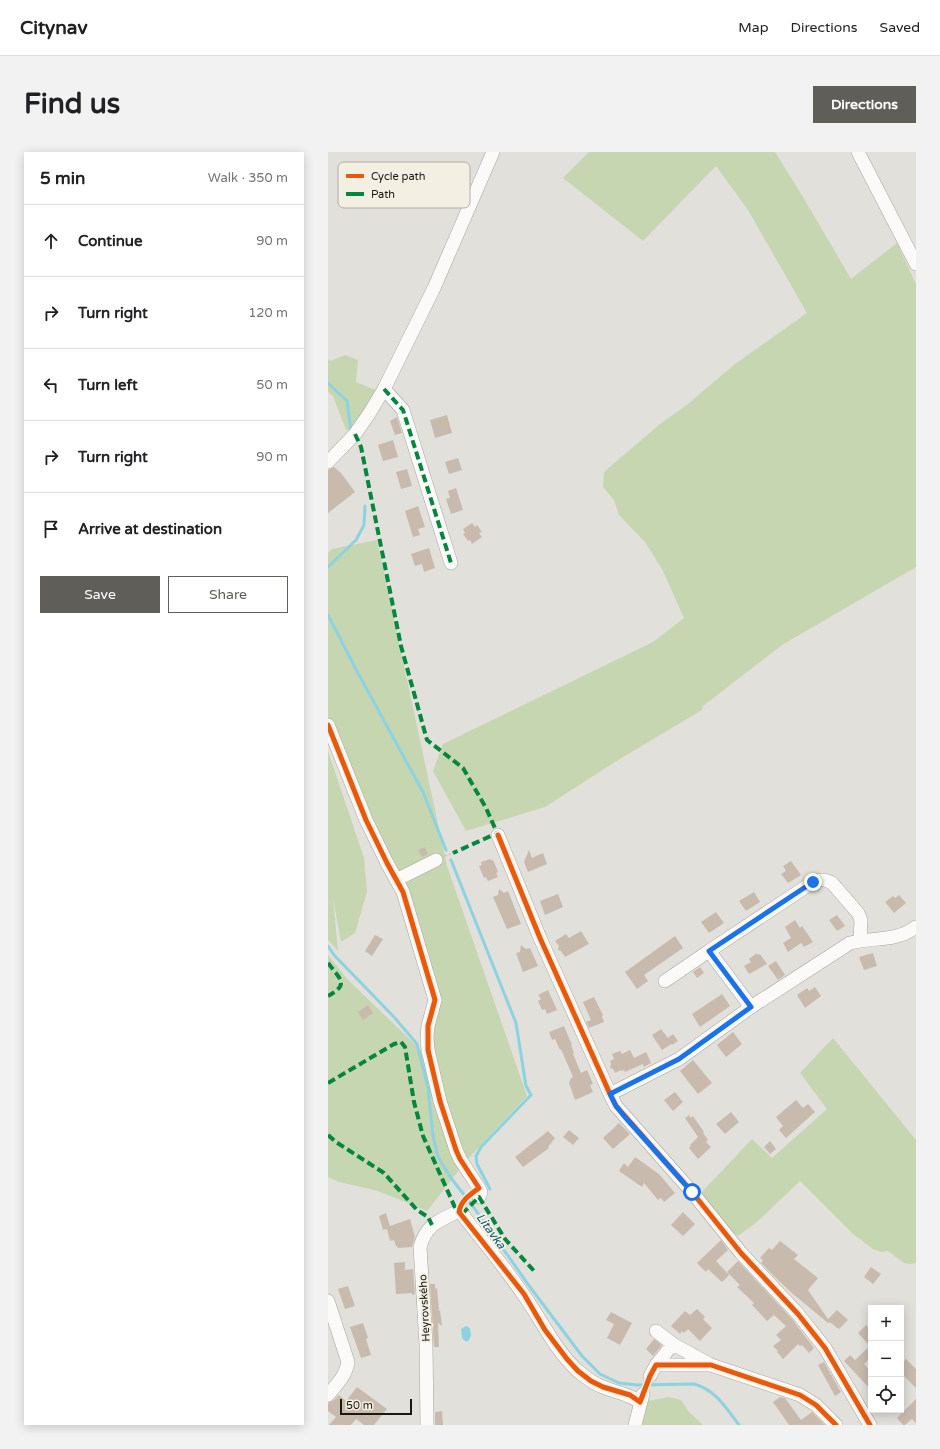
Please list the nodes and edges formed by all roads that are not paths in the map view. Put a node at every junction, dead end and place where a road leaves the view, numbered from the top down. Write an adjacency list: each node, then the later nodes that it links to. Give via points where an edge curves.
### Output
1 (493, 152): 3 (street)
2 (858, 152): 5 (street)
3 (470, 205)
4 (469, 208): 6 (street, via 434,288)
5 (916, 264)
6 (384, 389): 7 (street, via 355,434); 8 (street, via 403,410)
7 (328, 462)
8 (451, 563)
9 (328, 725): 12 (street, via 366,820)
10 (498, 835): 18 (street, via 540,938)
11 (436, 860): 12 (street)
12 (396, 880): 19 (street, via 403,892 435,1000 428,1026 427,1044 440,1101 460,1159 481,1192)
13 (916, 927): 14 (street, via 899,936)
14 (860, 940): 15 (street, via 861,920 858,913 832,883 820,880 813,882); 17 (street, via 850,943)
15 (709, 951): 16 (street); 17 (street)
16 (665, 981)
17 (751, 1007): 18 (street, via 679,1059)
18 (610, 1094): 28 (street, via 625,1117 825,1348)
19 (479, 1197)
20 (328, 1301): 24 (street, via 348,1362 344,1375)
21 (656, 1331): 22 (street)
22 (673, 1344): 23 (street); 23 (street, via 653,1370)
23 (711, 1365): 27 (street, via 800,1395 816,1405)
24 (328, 1396)
25 (427, 1425): 26 (street, Heyrovského, via 426,1344 420,1247 422,1238 432,1225 438,1220 460,1212 524,1294 545,1330 578,1371 603,1387 641,1398)
26 (635, 1425)
27 (836, 1425)
28 (870, 1425)

